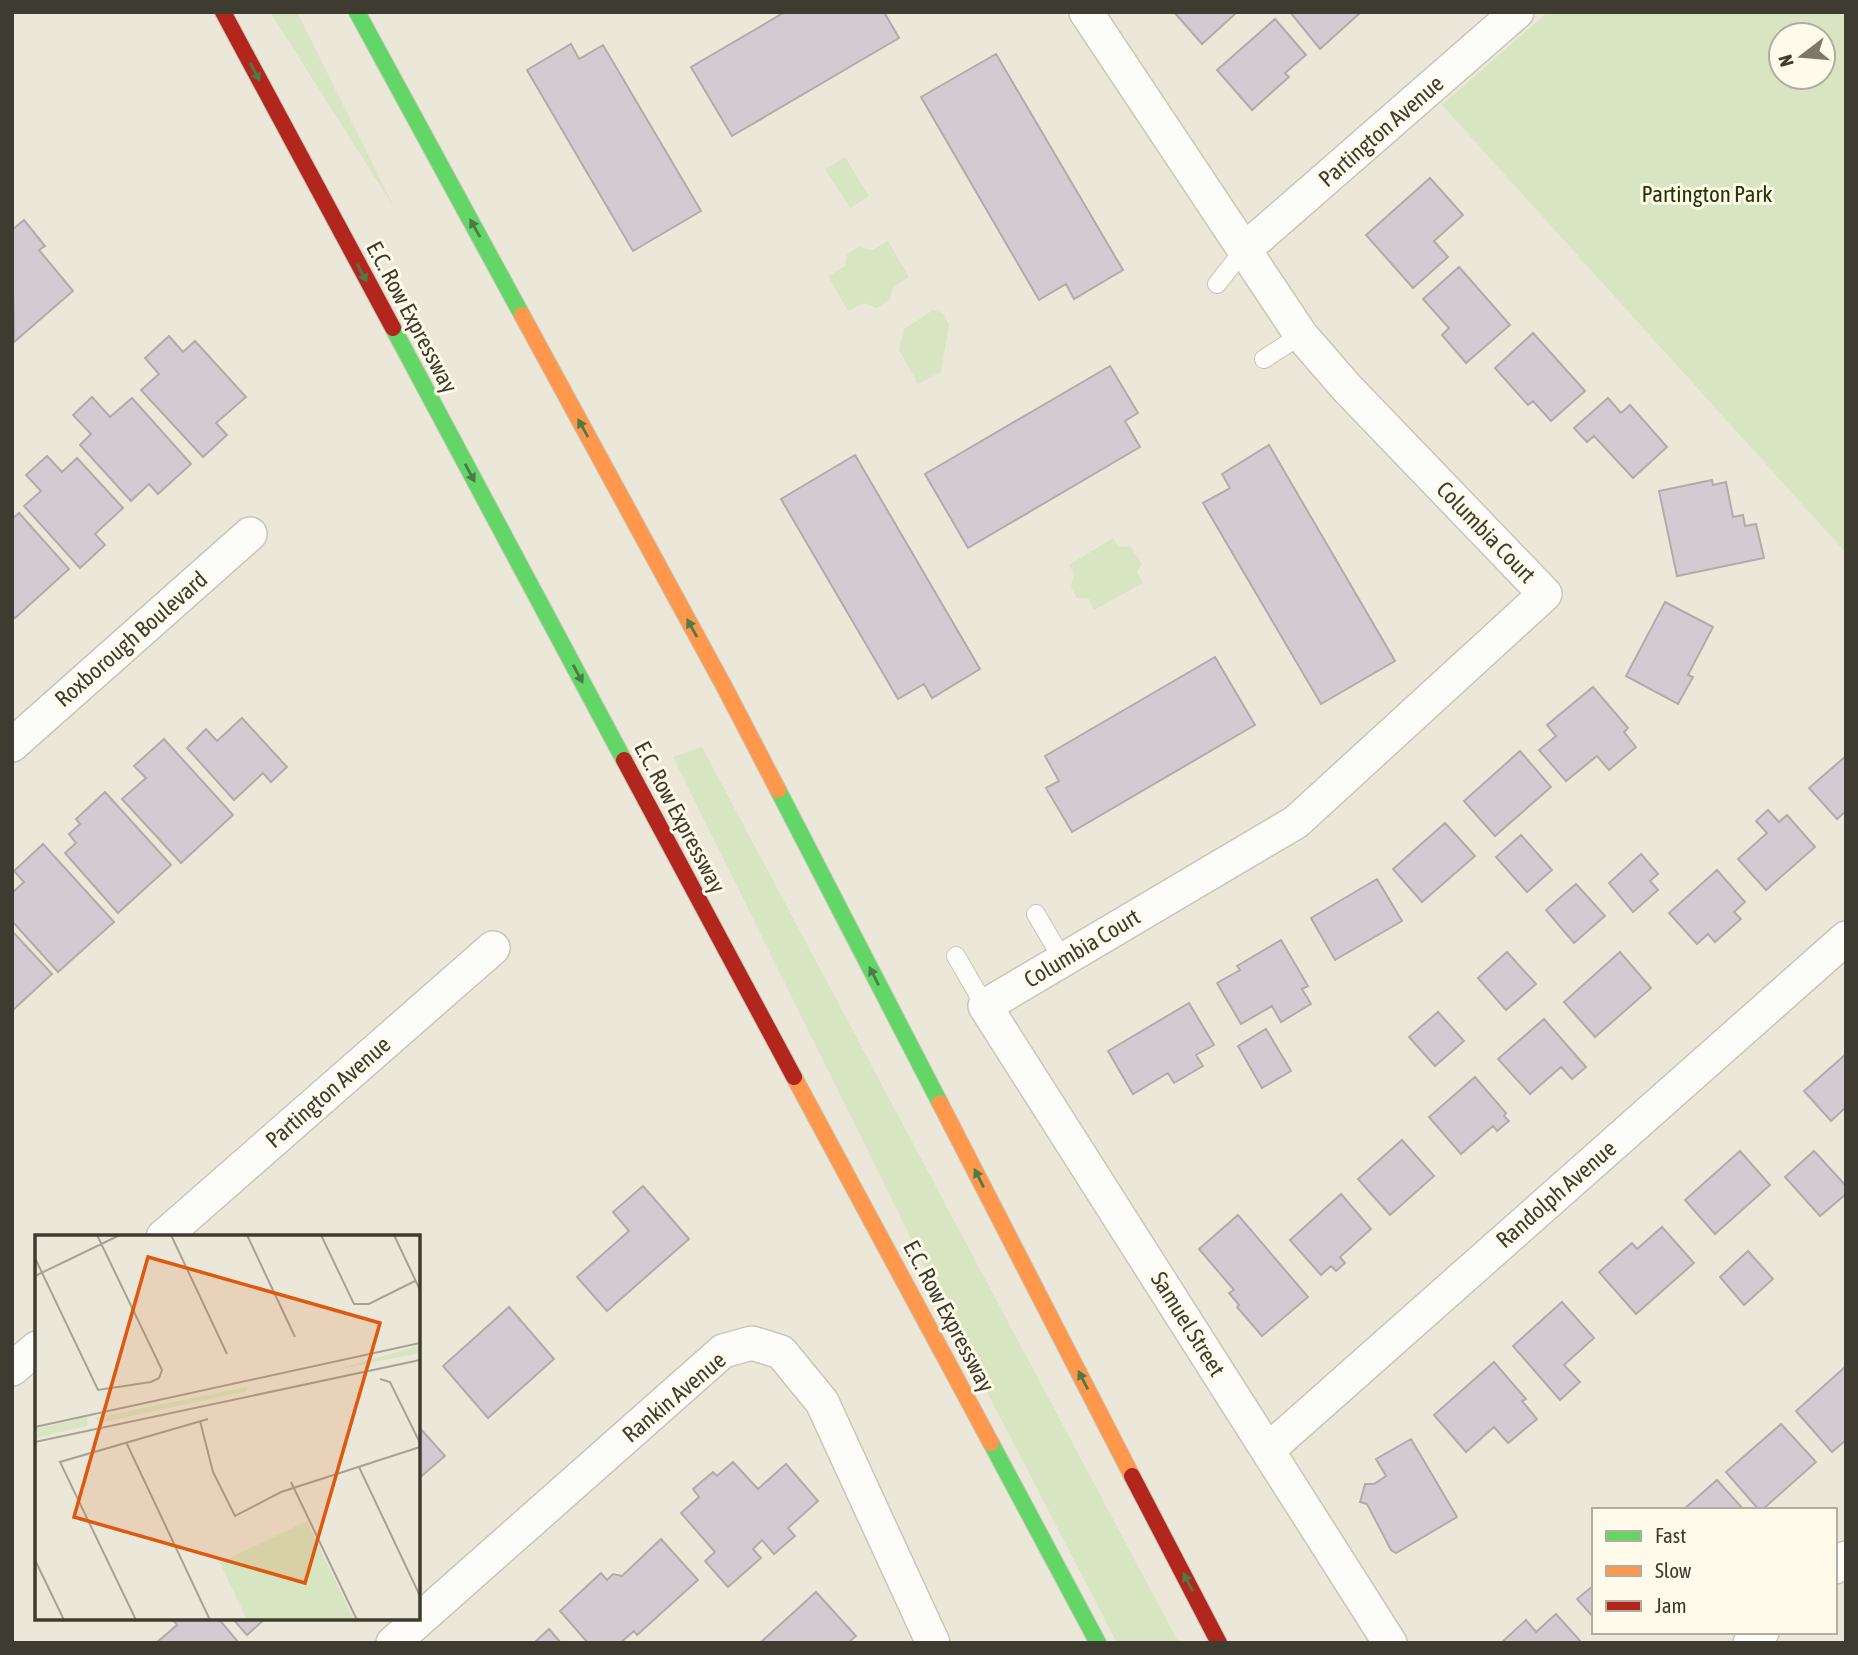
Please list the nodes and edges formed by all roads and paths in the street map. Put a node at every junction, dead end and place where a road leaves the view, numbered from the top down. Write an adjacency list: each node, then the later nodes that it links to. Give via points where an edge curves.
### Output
1 (222, 12): 25 (highway, E.C. Row Expressway, one-way to 25)
2 (357, 12): 26 (highway, one-way to 2, via 725,688)
3 (1086, 12): 5 (street, Columbia Court)
4 (1517, 12): 5 (street, Partington Avenue)
5 (1244, 250): 6 (lane); 7 (street, Columbia Court)
6 (1217, 284)
7 (1301, 335): 8 (lane); 15 (street, Columbia Court, via 1545,594 1296,822)
8 (1264, 359)
9 (250, 534): 10 (street, Roxborough Boulevard)
10 (12, 744)
11 (1036, 914): 15 (lane)
12 (1846, 938): 20 (street, Randolph Avenue)
13 (493, 948): 17 (street, Partington Avenue)
14 (956, 956): 16 (lane)
15 (1063, 960): 16 (street, Columbia Court)
16 (985, 1006): 20 (street, Samuel Street)
17 (165, 1235)
18 (35, 1350): 19 (street)
19 (12, 1369)
20 (1268, 1450): 27 (street, Samuel Street)
21 (420, 1619): 24 (street, Rankin Avenue, via 723,1351 752,1343 781,1352 822,1402)
22 (419, 1620): 23 (street, Rankin Avenue)
23 (393, 1643)
24 (933, 1643)
25 (1098, 1643)
26 (1219, 1643)
27 (1390, 1643)

